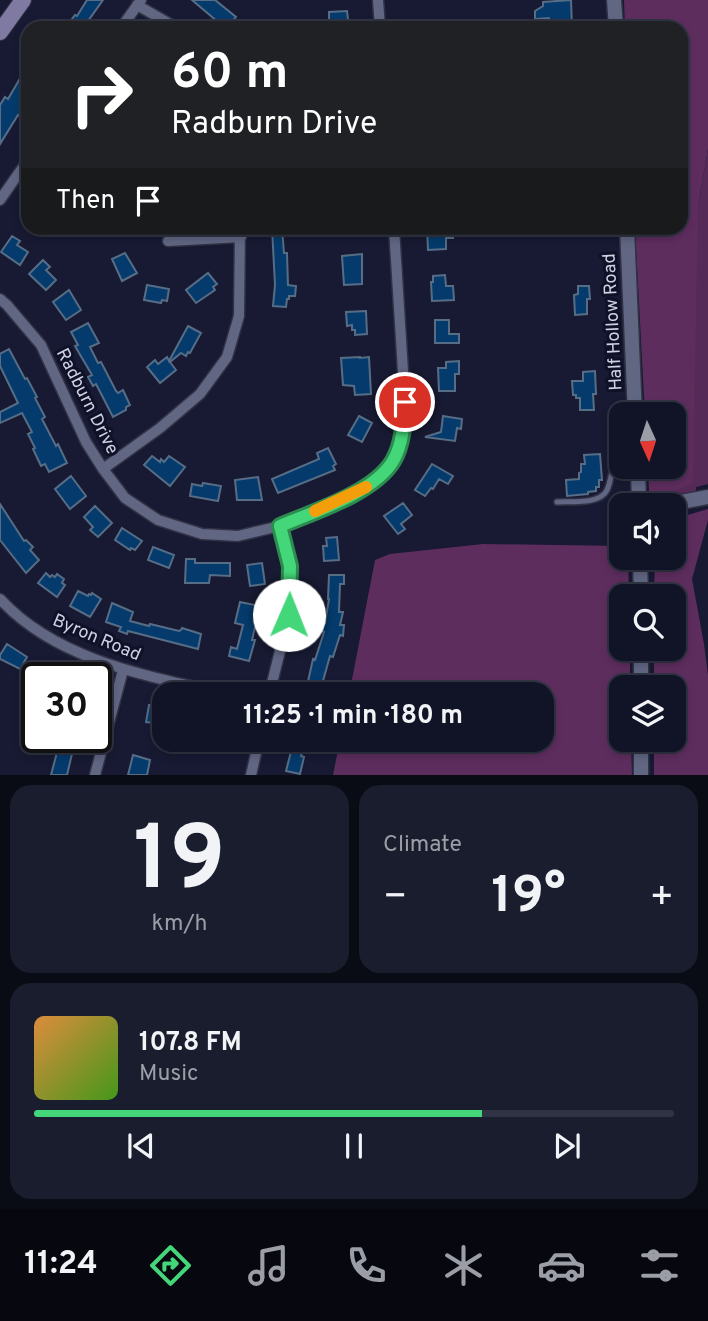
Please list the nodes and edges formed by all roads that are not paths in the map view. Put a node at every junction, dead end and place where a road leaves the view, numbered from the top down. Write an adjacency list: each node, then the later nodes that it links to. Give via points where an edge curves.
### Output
1 (23, 0): 9 (main road)
2 (379, 0): 7 (street)
3 (614, 0): 8 (street)
4 (139, 2): 5 (street); 6 (street)
5 (126, 21)
6 (167, 21)
7 (380, 21)
8 (616, 21)
9 (0, 32)
10 (21, 170): 11 (street)
11 (0, 200)
12 (217, 235): 16 (street)
13 (241, 235): 19 (street, via 239,316 227,357 200,394)
14 (394, 235): 22 (street, Radburn Drive, via 405,402 403,433 393,461 373,484)
15 (627, 235): 18 (street, Half Hollow Road)
16 (168, 241)
17 (0, 299): 19 (street, Radburn Drive, via 41,345)
18 (634, 402)
19 (103, 469): 22 (street, Radburn Drive, via 125,498 158,520 202,534 238,536)
20 (610, 480): 21 (lane, via 601,497)
21 (557, 502)
22 (280, 526): 26 (street, via 290,566 289,615)
23 (2, 604): 24 (street, Byron Road, via 49,637)
24 (123, 670): 25 (street, Byron Road); 29 (street)
25 (175, 682)
26 (272, 682)
27 (256, 752): 30 (street)
28 (641, 752): 31 (street)
29 (96, 775)
30 (251, 775)
31 (641, 775)

